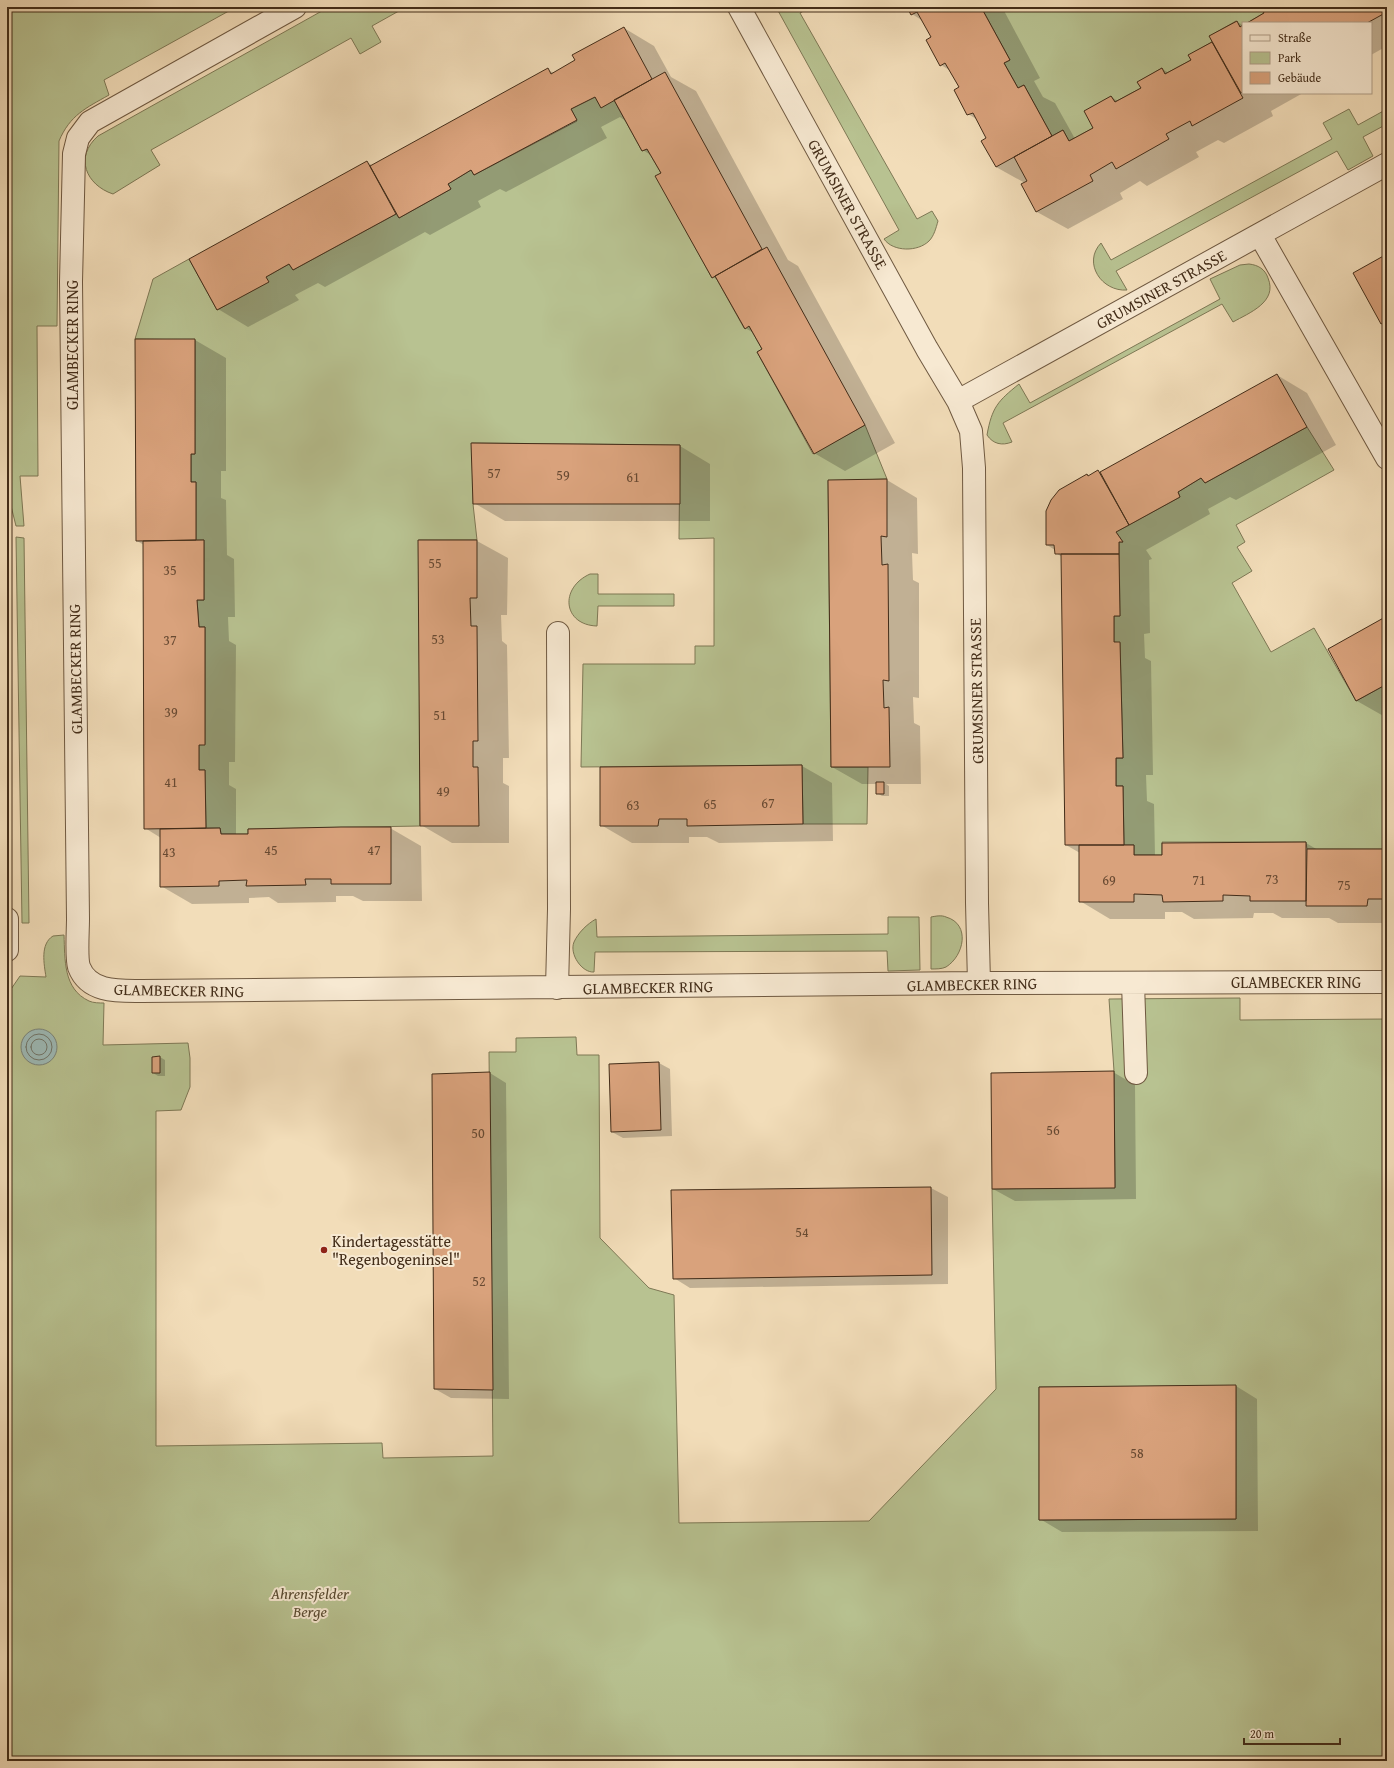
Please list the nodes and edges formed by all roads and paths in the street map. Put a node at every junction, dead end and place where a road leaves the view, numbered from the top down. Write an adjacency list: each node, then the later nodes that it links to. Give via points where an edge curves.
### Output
1 (295, 7): 13 (street, GLAMBECKER RING, via 90,122 78,138 74,154 71,282 79,966 93,983 112,991)
2 (739, 7): 5 (street, GRUMSINER STRASSE)
3 (1387, 164): 4 (street, GRUMSINER STRASSE)
4 (1260, 235): 5 (street, GRUMSINER STRASSE); 6 (street)
5 (958, 401): 11 (street, GRUMSINER STRASSE, via 971,432 974,468)
6 (1387, 458)
7 (558, 633): 13 (street)
8 (7, 919): 9 (street)
9 (7, 950)
10 (1387, 982): 12 (street, GLAMBECKER RING)
11 (979, 983): 12 (street, GLAMBECKER RING); 13 (street, GLAMBECKER RING, via 943,993)
12 (1133, 983): 14 (street)
13 (557, 988)
14 (1136, 1073)

